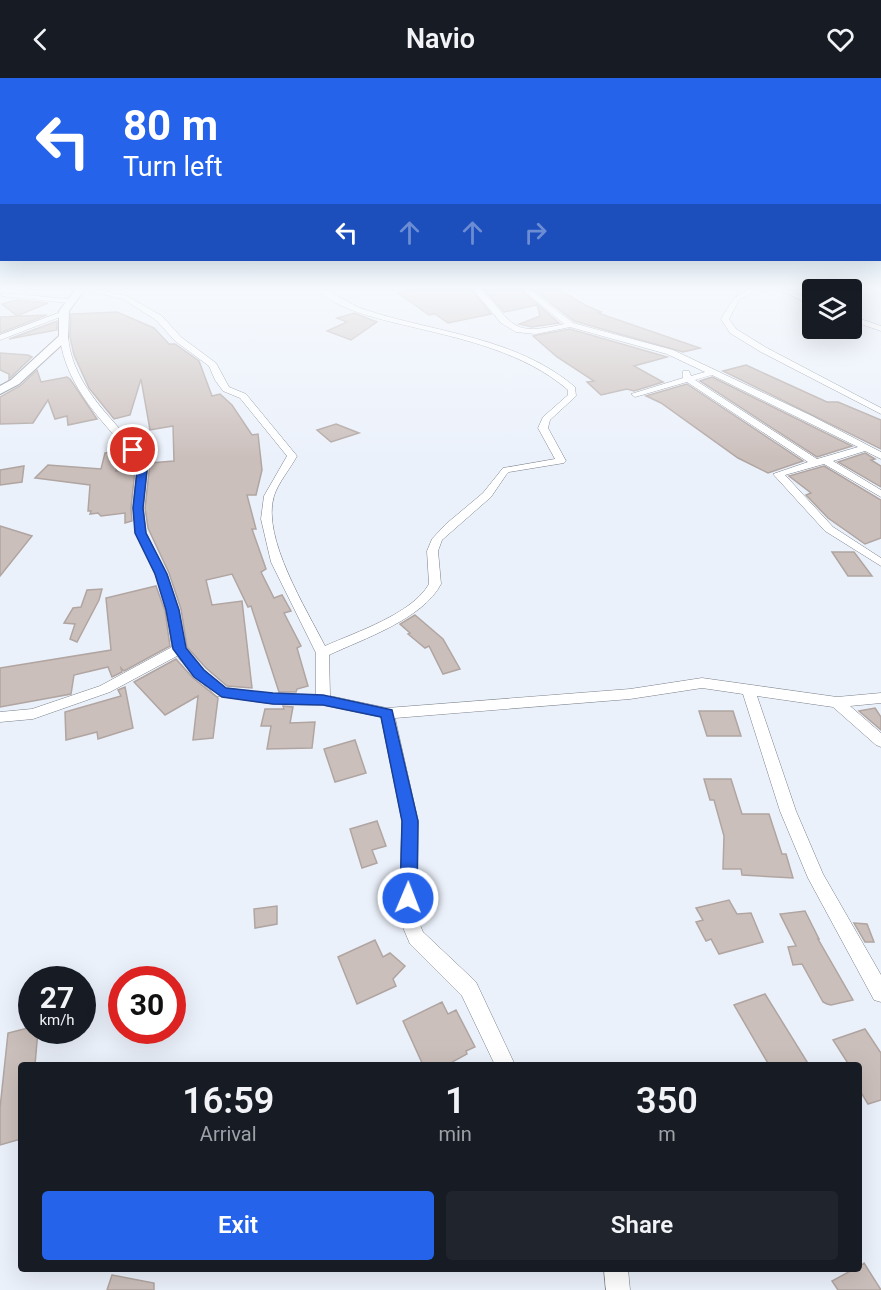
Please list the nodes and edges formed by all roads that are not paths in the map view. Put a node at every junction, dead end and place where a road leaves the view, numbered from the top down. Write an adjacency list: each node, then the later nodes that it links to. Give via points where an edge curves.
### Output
1 (55, 346): 10 (main road)
2 (63, 346): 18 (street, via 77,380 143,461 138,508 141,533 173,610)
3 (187, 346): 19 (street, via 213,365 226,389 243,396 292,456 269,496 266,519 277,561)
4 (488, 346): 19 (street, via 508,351 564,380 572,389 572,396 546,419 543,428 561,461 506,470 499,475 487,495 435,542 431,554 437,576 434,588 400,615)
5 (647, 346): 7 (street)
6 (757, 346): 12 (street)
7 (680, 357): 8 (street); 9 (street)
8 (713, 372): 9 (street); 13 (street)
9 (688, 379): 11 (street); 15 (street)
10 (0, 391)
11 (635, 394)
12 (881, 411)
13 (867, 448): 14 (street); 15 (street)
14 (881, 456)
15 (821, 462): 16 (street); 17 (street, via 778,474 829,530)
16 (881, 494)
17 (881, 563)
18 (179, 649): 22 (street, via 222,692); 25 (street, via 105,689 33,714)
19 (322, 653): 22 (street)
20 (749, 691): 23 (street); 24 (street, via 702,683 630,694); 27 (street, via 816,878)
21 (881, 698): 23 (street)
22 (323, 700): 24 (street)
23 (837, 702): 26 (street)
24 (387, 713): 28 (street, via 410,821 408,918 416,938 470,989)
25 (0, 717)
26 (881, 741)
27 (881, 993)
28 (504, 1062)
29 (616, 1272): 30 (street)
30 (618, 1290)

